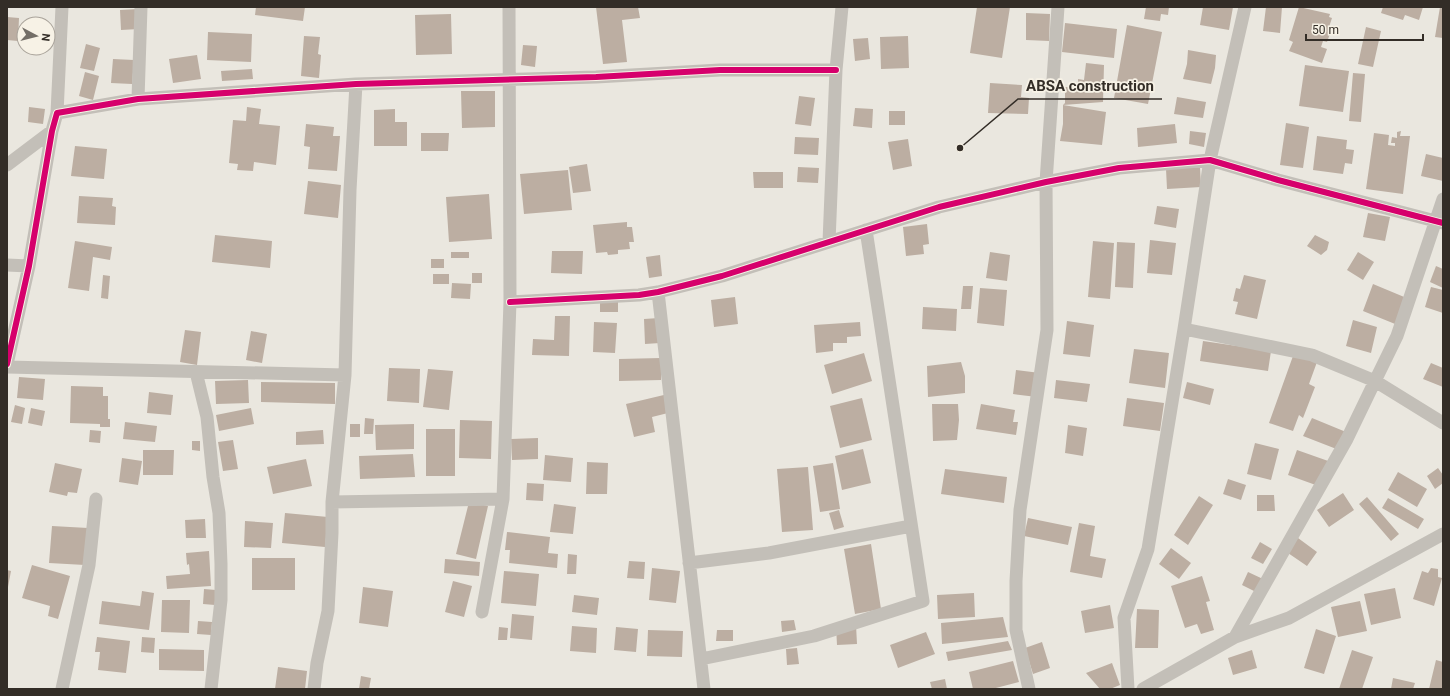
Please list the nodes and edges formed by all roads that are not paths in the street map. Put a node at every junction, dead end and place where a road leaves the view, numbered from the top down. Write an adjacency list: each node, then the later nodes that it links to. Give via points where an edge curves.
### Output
1 (62, 7): 11 (street)
2 (141, 7): 10 (street)
3 (509, 7): 8 (street)
4 (842, 7): 7 (street)
5 (1058, 7): 15 (street)
6 (1244, 7): 13 (street)
7 (836, 70): 8 (street, via 720,70); 19 (street)
8 (509, 80): 9 (street); 23 (street)
9 (356, 84): 10 (street); 27 (street)
10 (138, 99): 11 (street)
11 (57, 113): 12 (street)
12 (52, 131): 14 (street); 21 (street)
13 (1210, 160): 15 (street, via 1119,168); 17 (street); 24 (street)
14 (7, 165)
15 (1046, 182): 18 (street, via 938,207); 43 (street, via 1047,330 1020,510 1016,581 1016,630)
16 (1443, 199): 17 (street)
17 (1440, 222): 28 (street, via 1397,336)
18 (866, 230): 19 (street); 33 (street)
19 (829, 242): 22 (street, via 722,276)
20 (7, 264): 21 (street)
21 (29, 266): 25 (street)
22 (658, 292): 23 (street); 35 (street)
23 (510, 302): 31 (street)
24 (1184, 329): 28 (street, via 1312,355); 44 (street, via 1148,549 1124,618)
25 (7, 365): 26 (street)
26 (196, 372): 27 (street); 40 (street, via 207,417 219,514 221,600)
27 (345, 375): 32 (street)
28 (1375, 381): 29 (street); 37 (street, via 1347,439)
29 (1443, 423)
30 (96, 499): 39 (street, via 89,565)
31 (503, 499): 32 (street); 36 (street)
32 (332, 502): 41 (street, via 328,611)
33 (911, 526): 35 (street, via 769,553); 38 (street, via 923,601 814,636)
34 (1443, 534): 37 (street, via 1289,618)
35 (689, 563): 38 (street)
36 (482, 612)
37 (1235, 637): 45 (street)
38 (700, 659): 42 (street)
39 (62, 689)
40 (210, 689)
41 (314, 689)
42 (704, 689)
43 (1029, 689)
44 (1128, 689)
45 (1143, 689)

